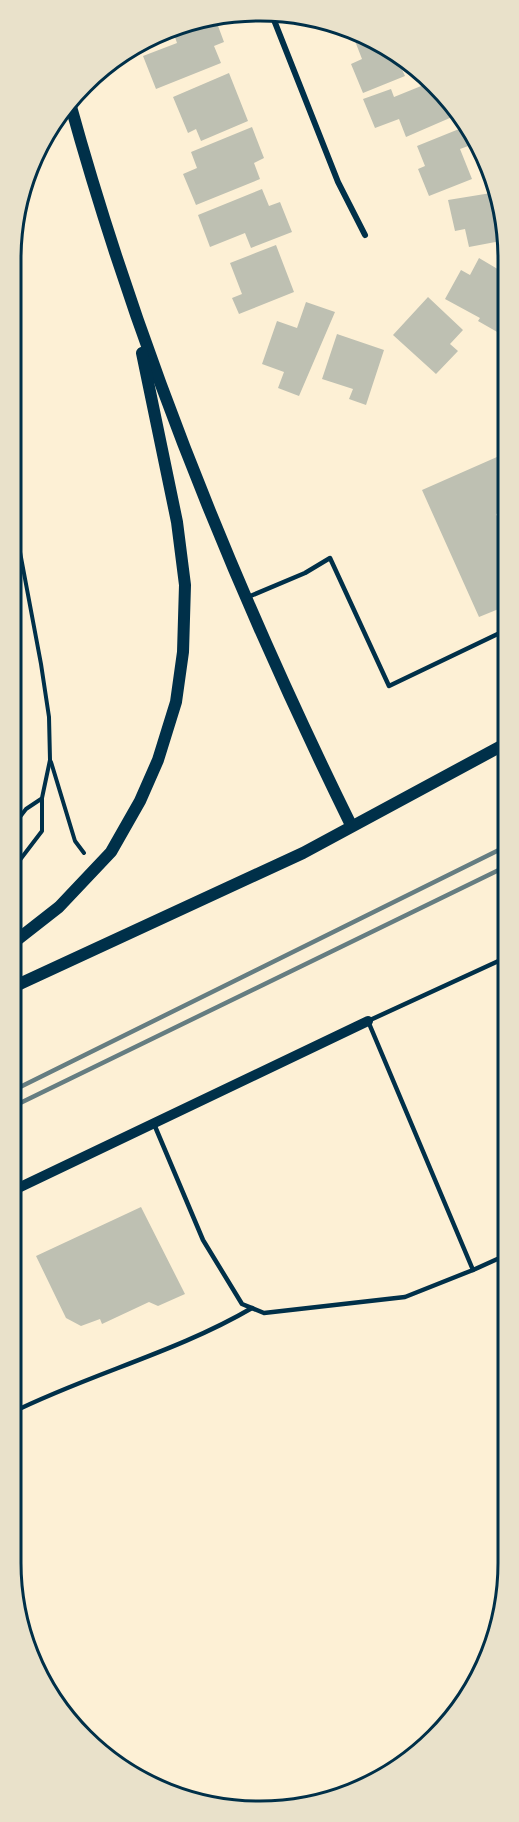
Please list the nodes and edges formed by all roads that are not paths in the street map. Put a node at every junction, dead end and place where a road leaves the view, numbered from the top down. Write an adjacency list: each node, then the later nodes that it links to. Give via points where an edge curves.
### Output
1 (275, 22): 3 (street, via 338,182)
2 (72, 111): 4 (main road)
3 (364, 235)
4 (136, 322): 5 (main road, via 203,495); 9 (main road, via 177,522 185,585 183,652 176,702 158,760 111,852 59,907)
5 (248, 597): 6 (lane, via 330,558 388,686); 8 (main road)
6 (498, 634)
7 (498, 748): 8 (main road)
8 (351, 825): 11 (main road, via 303,853)
9 (21, 936)
10 (498, 961): 12 (lane)
11 (21, 983)
12 (368, 1022): 13 (street); 16 (lane)
13 (154, 1124): 14 (street); 17 (lane, via 203,1240 242,1304)
14 (21, 1187)
15 (498, 1259): 16 (lane)
16 (473, 1270): 17 (lane, via 405,1297 264,1314)
17 (252, 1308): 18 (lane, via 223,1325)
18 (21, 1408)

